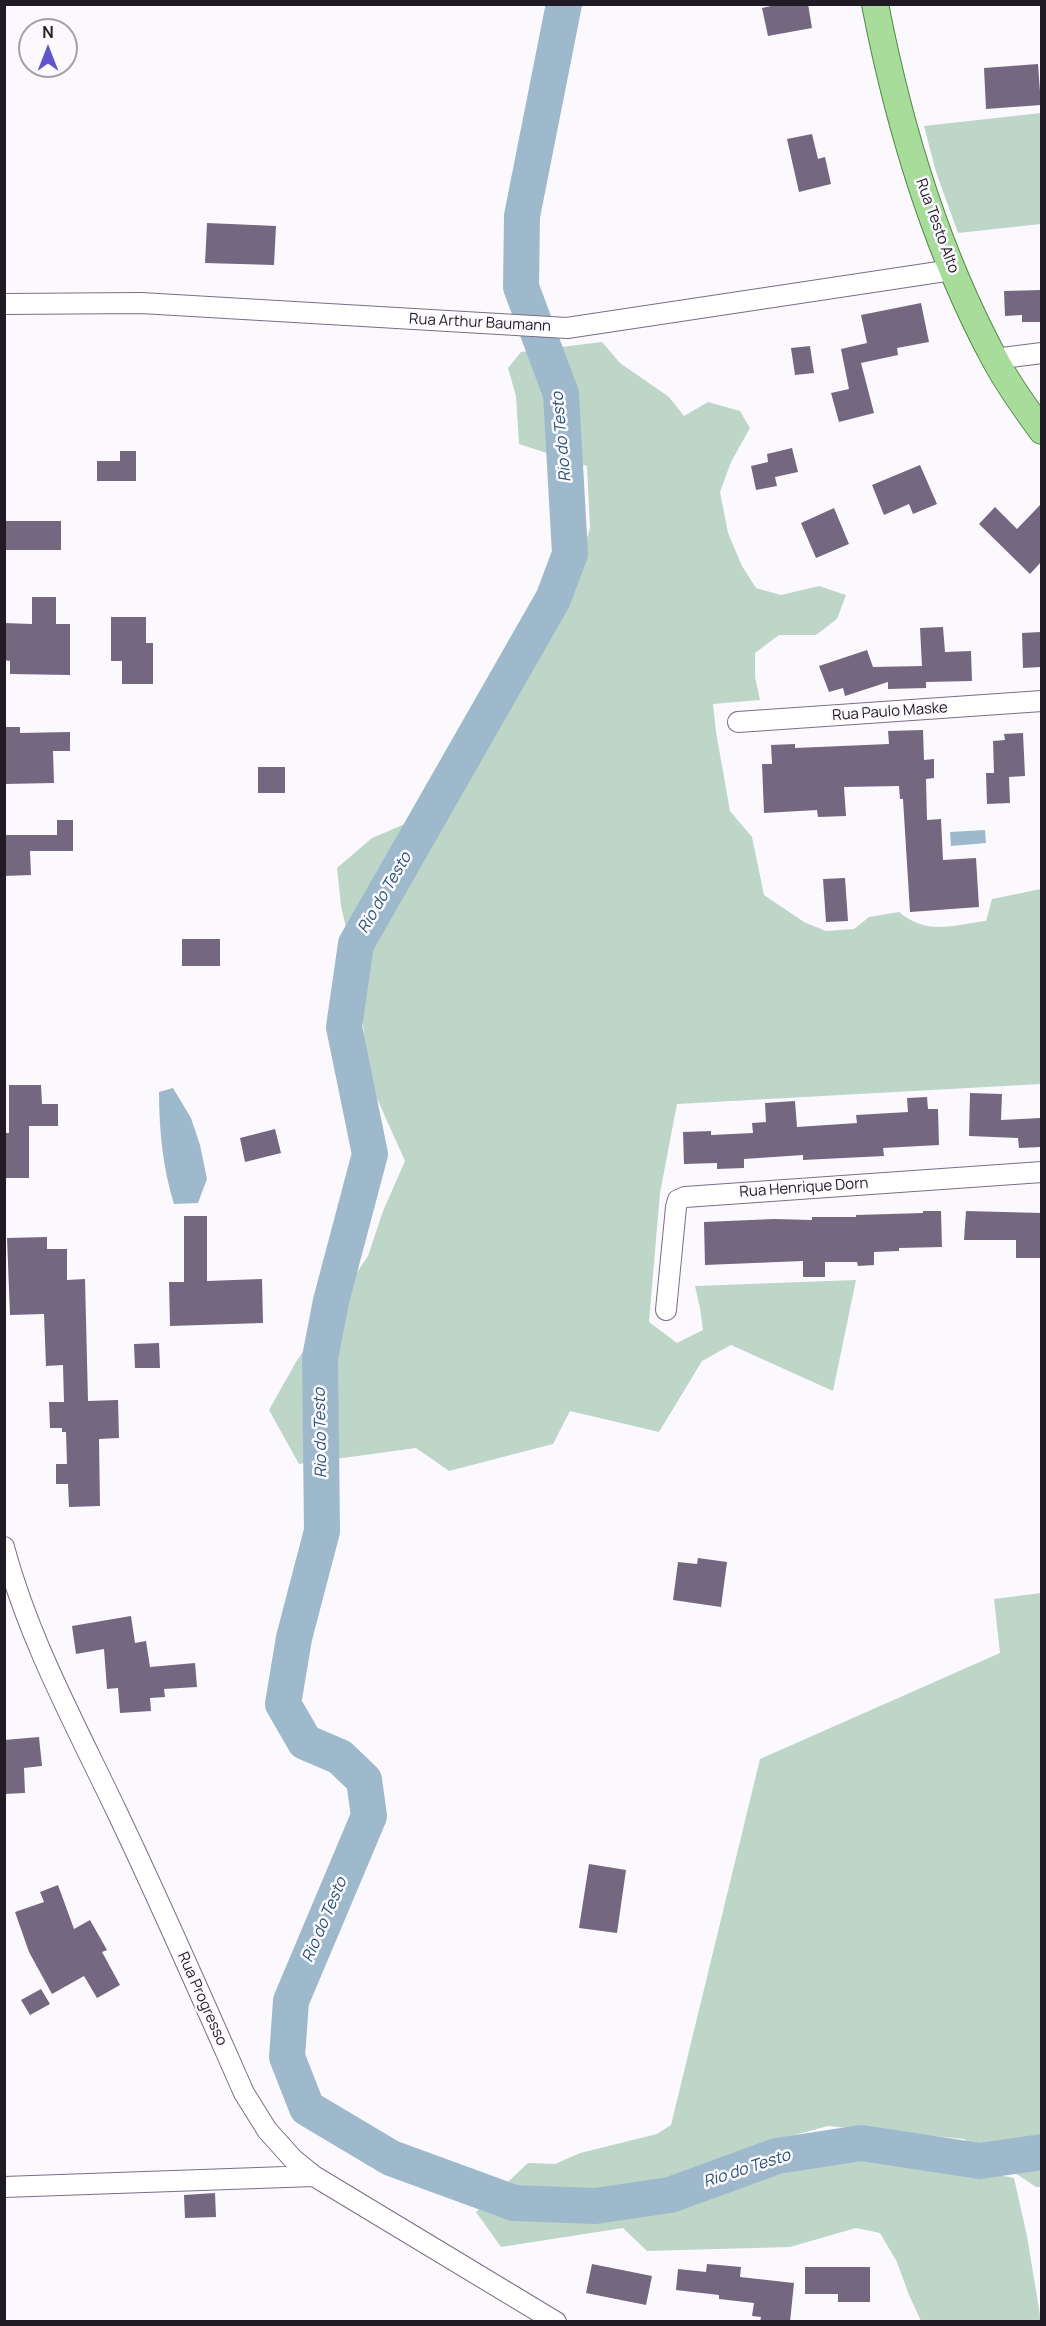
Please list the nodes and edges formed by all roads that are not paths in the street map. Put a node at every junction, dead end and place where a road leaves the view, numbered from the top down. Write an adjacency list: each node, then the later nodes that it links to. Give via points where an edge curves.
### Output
1 (875, 4): 2 (main road, Rua Testo Alto, via 915,166)
2 (952, 270): 3 (street, Rua Arthur Baumann, via 567,328 141,303); 5 (main road, Rua Testo Alto)
3 (4, 304)
4 (1041, 353): 5 (street)
5 (994, 359): 6 (main road, Rua Testo Alto)
6 (1041, 431)
7 (1041, 701): 8 (street, Rua Paulo Maske)
8 (738, 722)
9 (1041, 1172): 10 (street, Rua Henrique Dorn, via 685,1197 678,1200 676,1208)
10 (666, 1310)
11 (4, 1547): 12 (street, Rua Progresso, via 43,1660 244,2092 267,2130)
12 (314, 2176): 13 (street); 14 (street, Rua Progresso)
13 (4, 2187)
14 (556, 2322)

